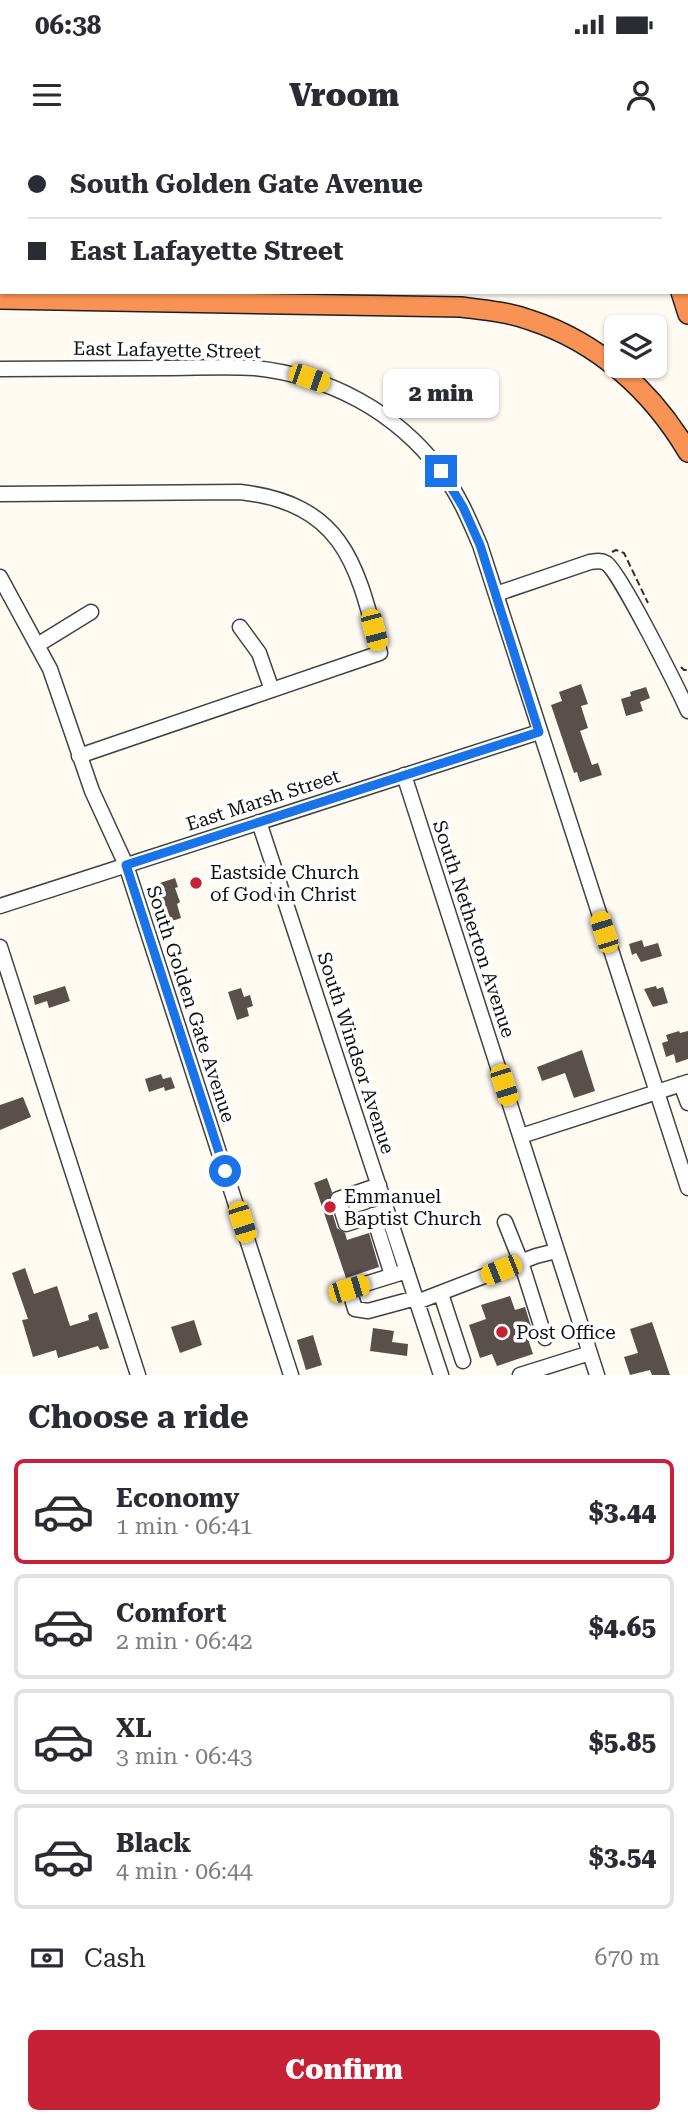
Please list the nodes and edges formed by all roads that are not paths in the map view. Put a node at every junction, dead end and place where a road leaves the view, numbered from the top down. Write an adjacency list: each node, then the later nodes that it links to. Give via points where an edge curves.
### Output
1 (43, 294): 3 (highway)
2 (682, 294): 4 (highway)
3 (0, 297): 6 (highway, via 448,306 499,312 554,329 603,357 645,393)
4 (688, 314)
5 (0, 369): 9 (street, East Lafayette Street, via 254,368 309,378 349,394 396,425 441,471 480,545)
6 (688, 452)
7 (0, 494): 13 (street, via 240,492 276,498 308,512 331,531 349,556 362,582 380,653)
8 (0, 577): 12 (street, South Golden Gate Avenue)
9 (496, 594): 14 (street, via 590,562 606,562 631,600); 15 (street, East Lafayette Street)
10 (91, 612): 12 (street)
11 (240, 627): 13 (street, via 259,653)
12 (39, 644): 16 (street, South Golden Gate Avenue)
13 (272, 690): 16 (street)
14 (688, 711)
15 (539, 732): 17 (street, East Marsh Street); 23 (street, East Lafayette Street)
16 (79, 755): 19 (street, South Golden Gate Avenue)
17 (404, 775): 18 (street, East Marsh Street); 25 (street, South Netherton Avenue)
18 (259, 822): 19 (street, East Marsh Street); 26 (street, South Windsor Avenue)
19 (126, 865): 20 (street, East Marsh Street); 41 (street, South Golden Gate Avenue)
20 (0, 906)
21 (0, 947): 40 (street)
22 (685, 1083): 23 (street); 24 (street)
23 (656, 1091): 25 (street); 27 (street, East Lafayette Street)
24 (688, 1103)
25 (521, 1136): 31 (street, South Netherton Avenue)
26 (379, 1185): 28 (street, South Windsor Avenue); 29 (street, via 338,1199 346,1224)
27 (688, 1188)
28 (387, 1210): 29 (street); 33 (street, South Windsor Avenue)
29 (373, 1215): 34 (street)
30 (505, 1222): 32 (street)
31 (556, 1251): 32 (street); 38 (street, South Netherton Avenue)
32 (521, 1262): 35 (street); 37 (street)
33 (407, 1271): 34 (street); 36 (street, South Windsor Avenue)
34 (392, 1275): 36 (street, via 349,1289 355,1309 368,1311)
35 (441, 1294): 36 (street); 39 (street)
36 (417, 1300): 42 (street, South Windsor Avenue)
37 (545, 1338)
38 (590, 1353): 43 (street); 44 (street, South Netherton Avenue)
39 (463, 1361)
40 (138, 1375)
41 (291, 1375)
42 (442, 1375)
43 (520, 1375)
44 (597, 1375)

